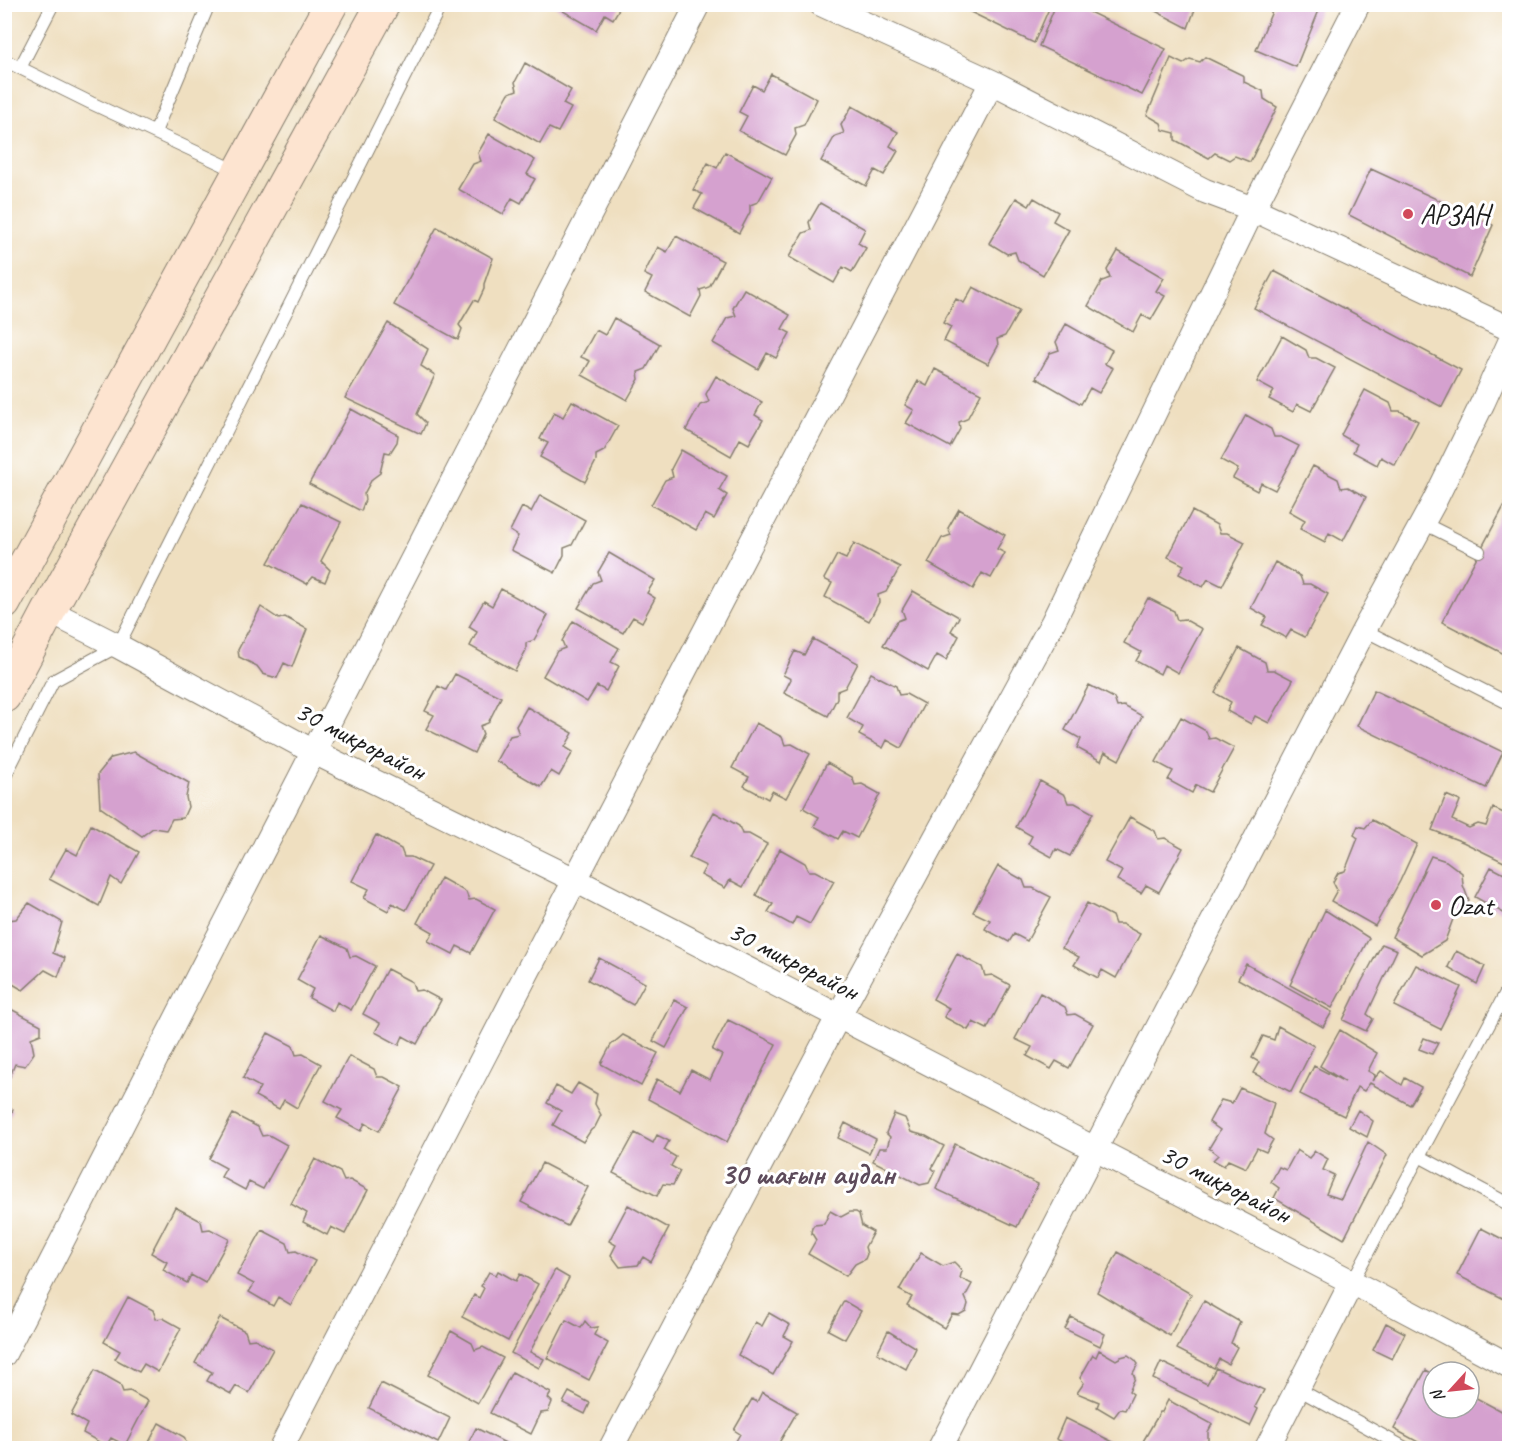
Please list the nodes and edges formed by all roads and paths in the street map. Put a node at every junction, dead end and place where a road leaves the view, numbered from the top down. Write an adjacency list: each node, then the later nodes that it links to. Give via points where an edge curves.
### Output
1 (53, 4): 10 (lane)
2 (209, 4): 12 (lane)
3 (331, 4): 13 (main road)
4 (383, 4): 20 (main road)
5 (441, 4): 22 (lane)
6 (698, 4): 25 (street)
7 (821, 4): 11 (street)
8 (1358, 4): 14 (street)
9 (4, 60): 10 (lane)
10 (20, 68): 12 (lane)
11 (992, 82): 14 (street, via 1205,191); 27 (street)
12 (155, 132): 13 (lane)
13 (240, 172): 19 (main road)
14 (1253, 209): 15 (street); 29 (street, via 1053,622)
15 (1509, 329)
16 (1509, 342): 17 (street)
17 (1423, 523): 18 (lane); 21 (street)
18 (1479, 551)
19 (4, 603)
20 (49, 611): 22 (street, 30 микрорайон); 23 (main road)
21 (1364, 630): 24 (lane); 30 (street)
22 (118, 646): 25 (street, 30 микрорайон); 26 (lane, via 53,681)
23 (4, 696)
24 (1509, 704)
25 (314, 752): 27 (street, 30 микрорайон); 34 (street)
26 (4, 778)
27 (574, 880): 29 (street, 30 микрорайон); 37 (street)
28 (1509, 985): 31 (lane)
29 (838, 1017): 30 (street, 30 микрорайон); 38 (street)
30 (1095, 1149): 33 (street, 30 микрорайон); 39 (street)
31 (1419, 1156): 32 (lane); 33 (lane)
32 (1509, 1205)
33 (1352, 1282): 35 (street, 30 микрорайон); 36 (street)
34 (4, 1354)
35 (1509, 1366)
36 (1298, 1389): 40 (street); 41 (lane)
37 (281, 1449)
38 (611, 1449)
39 (940, 1449)
40 (1267, 1449)
41 (1405, 1449)

